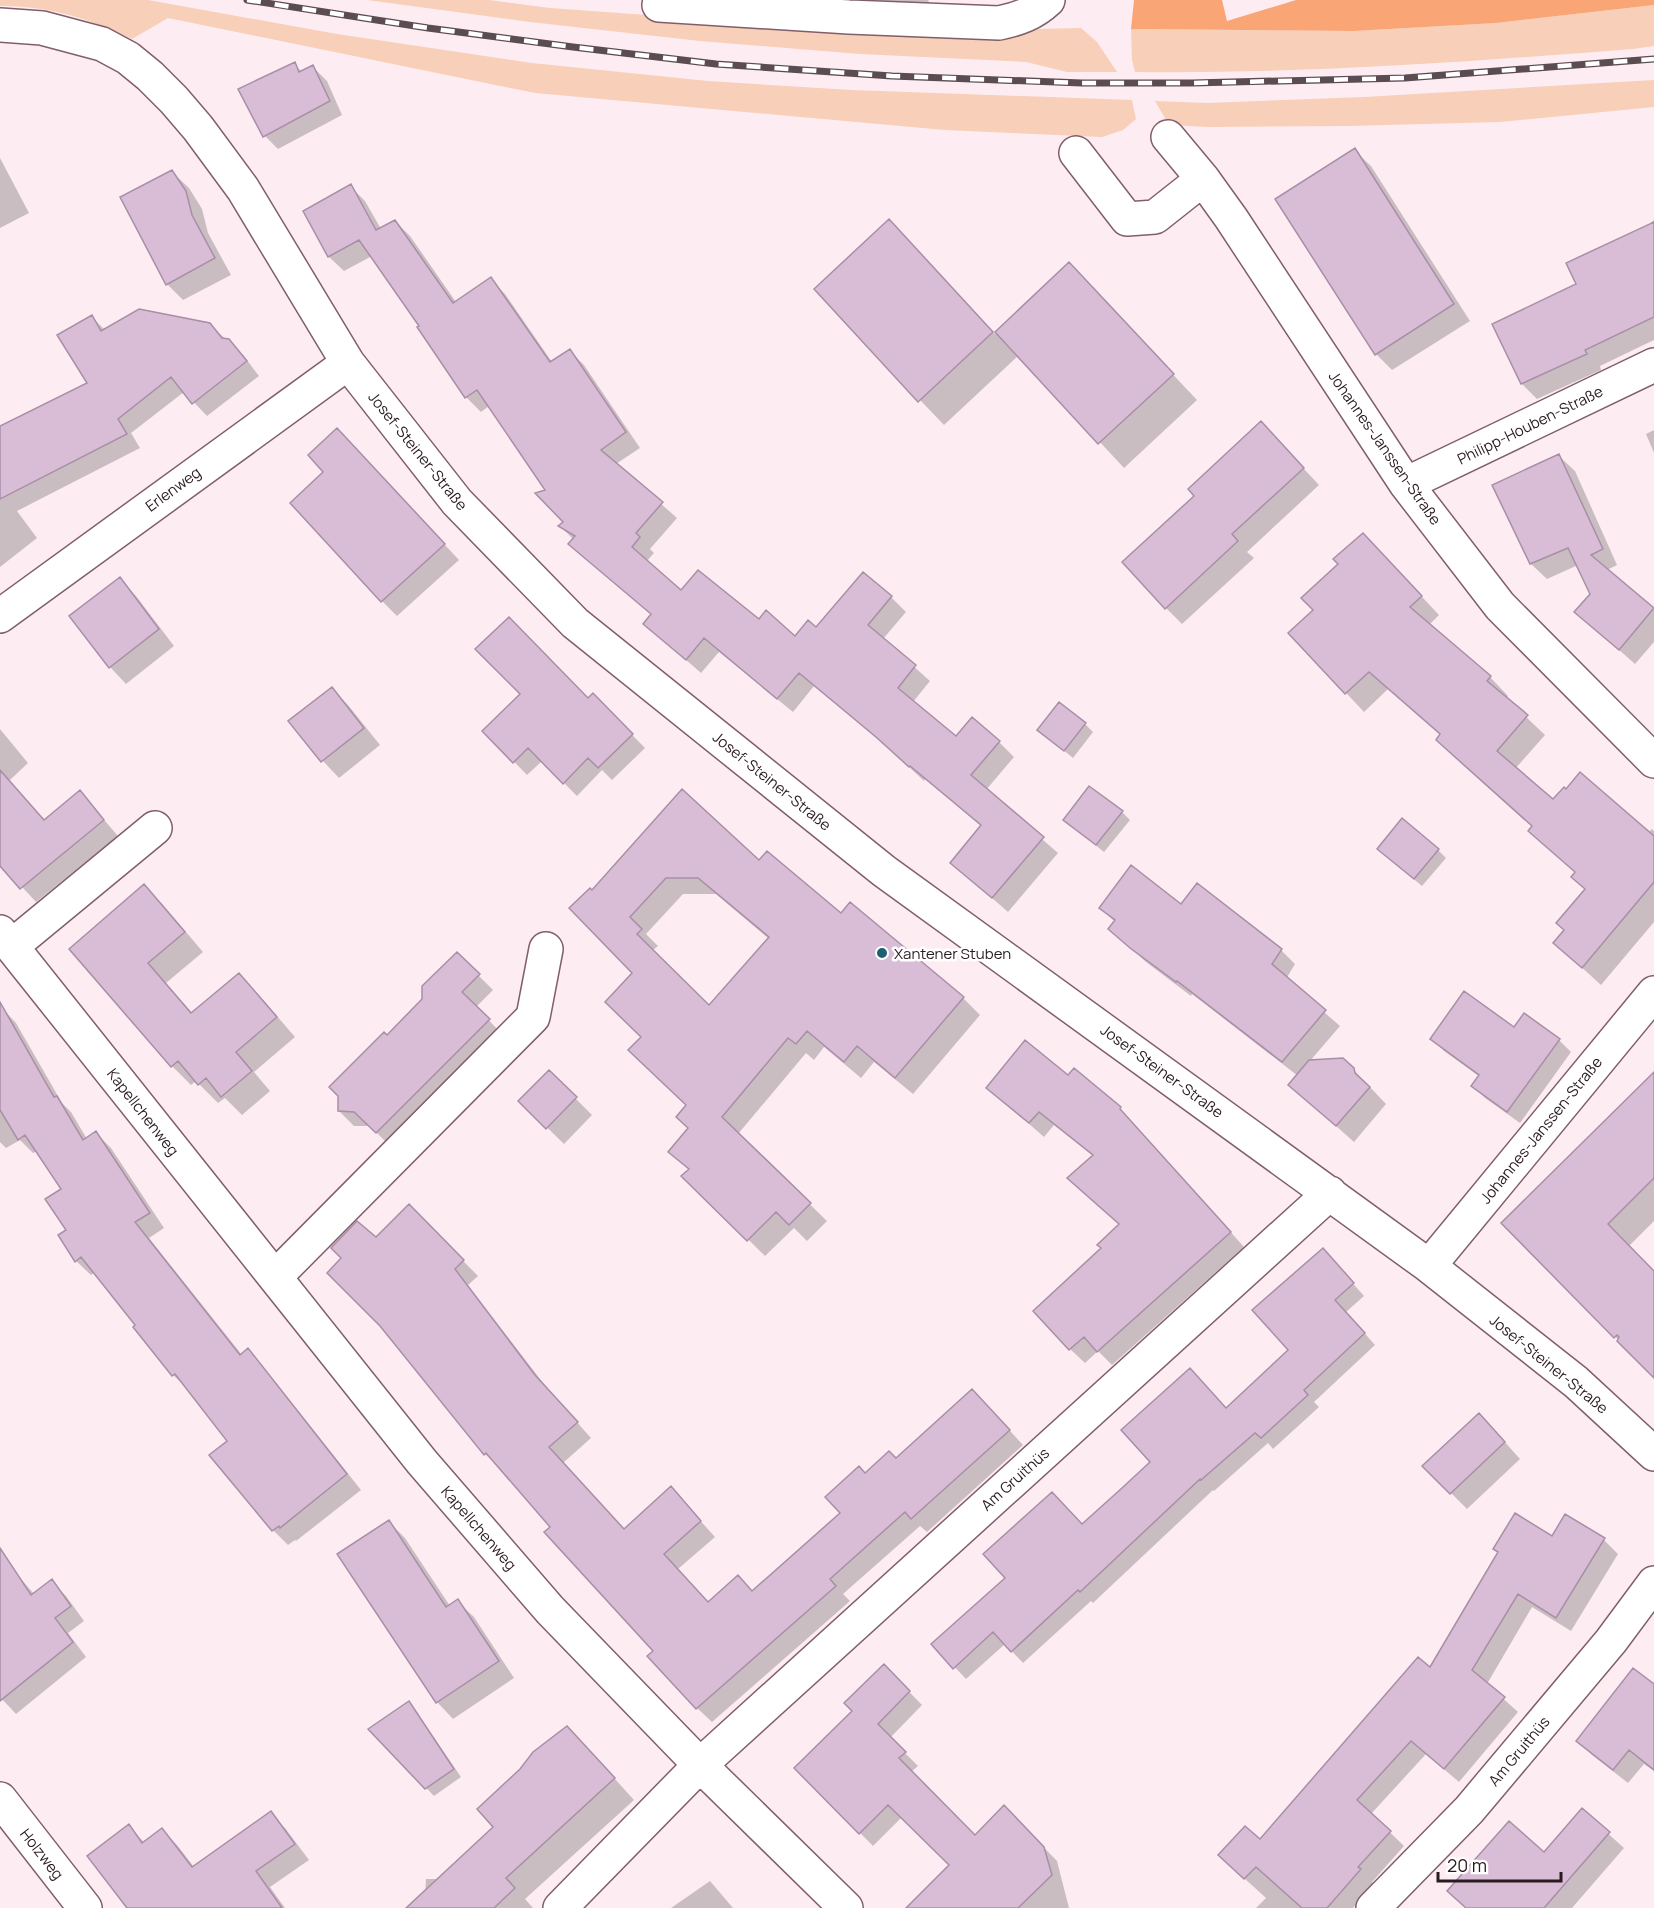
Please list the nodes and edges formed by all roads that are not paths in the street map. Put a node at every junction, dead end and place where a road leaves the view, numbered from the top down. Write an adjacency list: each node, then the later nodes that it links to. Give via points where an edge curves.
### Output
1 (1048, 0): 2 (street, via 1020,18 999,23)
2 (659, 5)
3 (0, 25): 7 (street, Josef-Steiner-Straße, via 42,28 102,44 150,76 198,128 243,189)
4 (1168, 137): 6 (street, Johannes-Janssen-Straße)
5 (1076, 153): 6 (street, via 1127,219 1155,217)
6 (1203, 178): 9 (street, Johannes-Janssen-Straße)
7 (348, 363): 10 (street, Erlenweg); 16 (street, Josef-Steiner-Straße, via 457,502 575,623 884,871)
8 (1654, 366): 9 (street, Philipp-Houben-Straße)
9 (1406, 484): 11 (street, Johannes-Janssen-Straße, via 1500,606)
10 (0, 616)
11 (1654, 761)
12 (155, 828): 13 (street, Kapellchenweg)
13 (6, 939): 18 (street, Kapellchenweg)
14 (546, 949): 18 (street, via 533,1017)
15 (1654, 993): 17 (street, Johannes-Janssen-Straße)
16 (1330, 1193): 17 (street, Josef-Steiner-Straße); 21 (street, Am Gruithüs)
17 (1429, 1266): 19 (street, Josef-Steiner-Straße, via 1576,1382)
18 (275, 1277): 21 (street, Kapellchenweg, via 422,1462 550,1610)
19 (1654, 1454)
20 (1654, 1583): 26 (street, Am Gruithüs, via 1611,1641 1469,1810)
21 (700, 1765): 24 (street); 25 (street, Kapellchenweg)
22 (0, 1799): 23 (street, Holzweg)
23 (85, 1908)
24 (560, 1908)
25 (846, 1908)
26 (1373, 1908)

